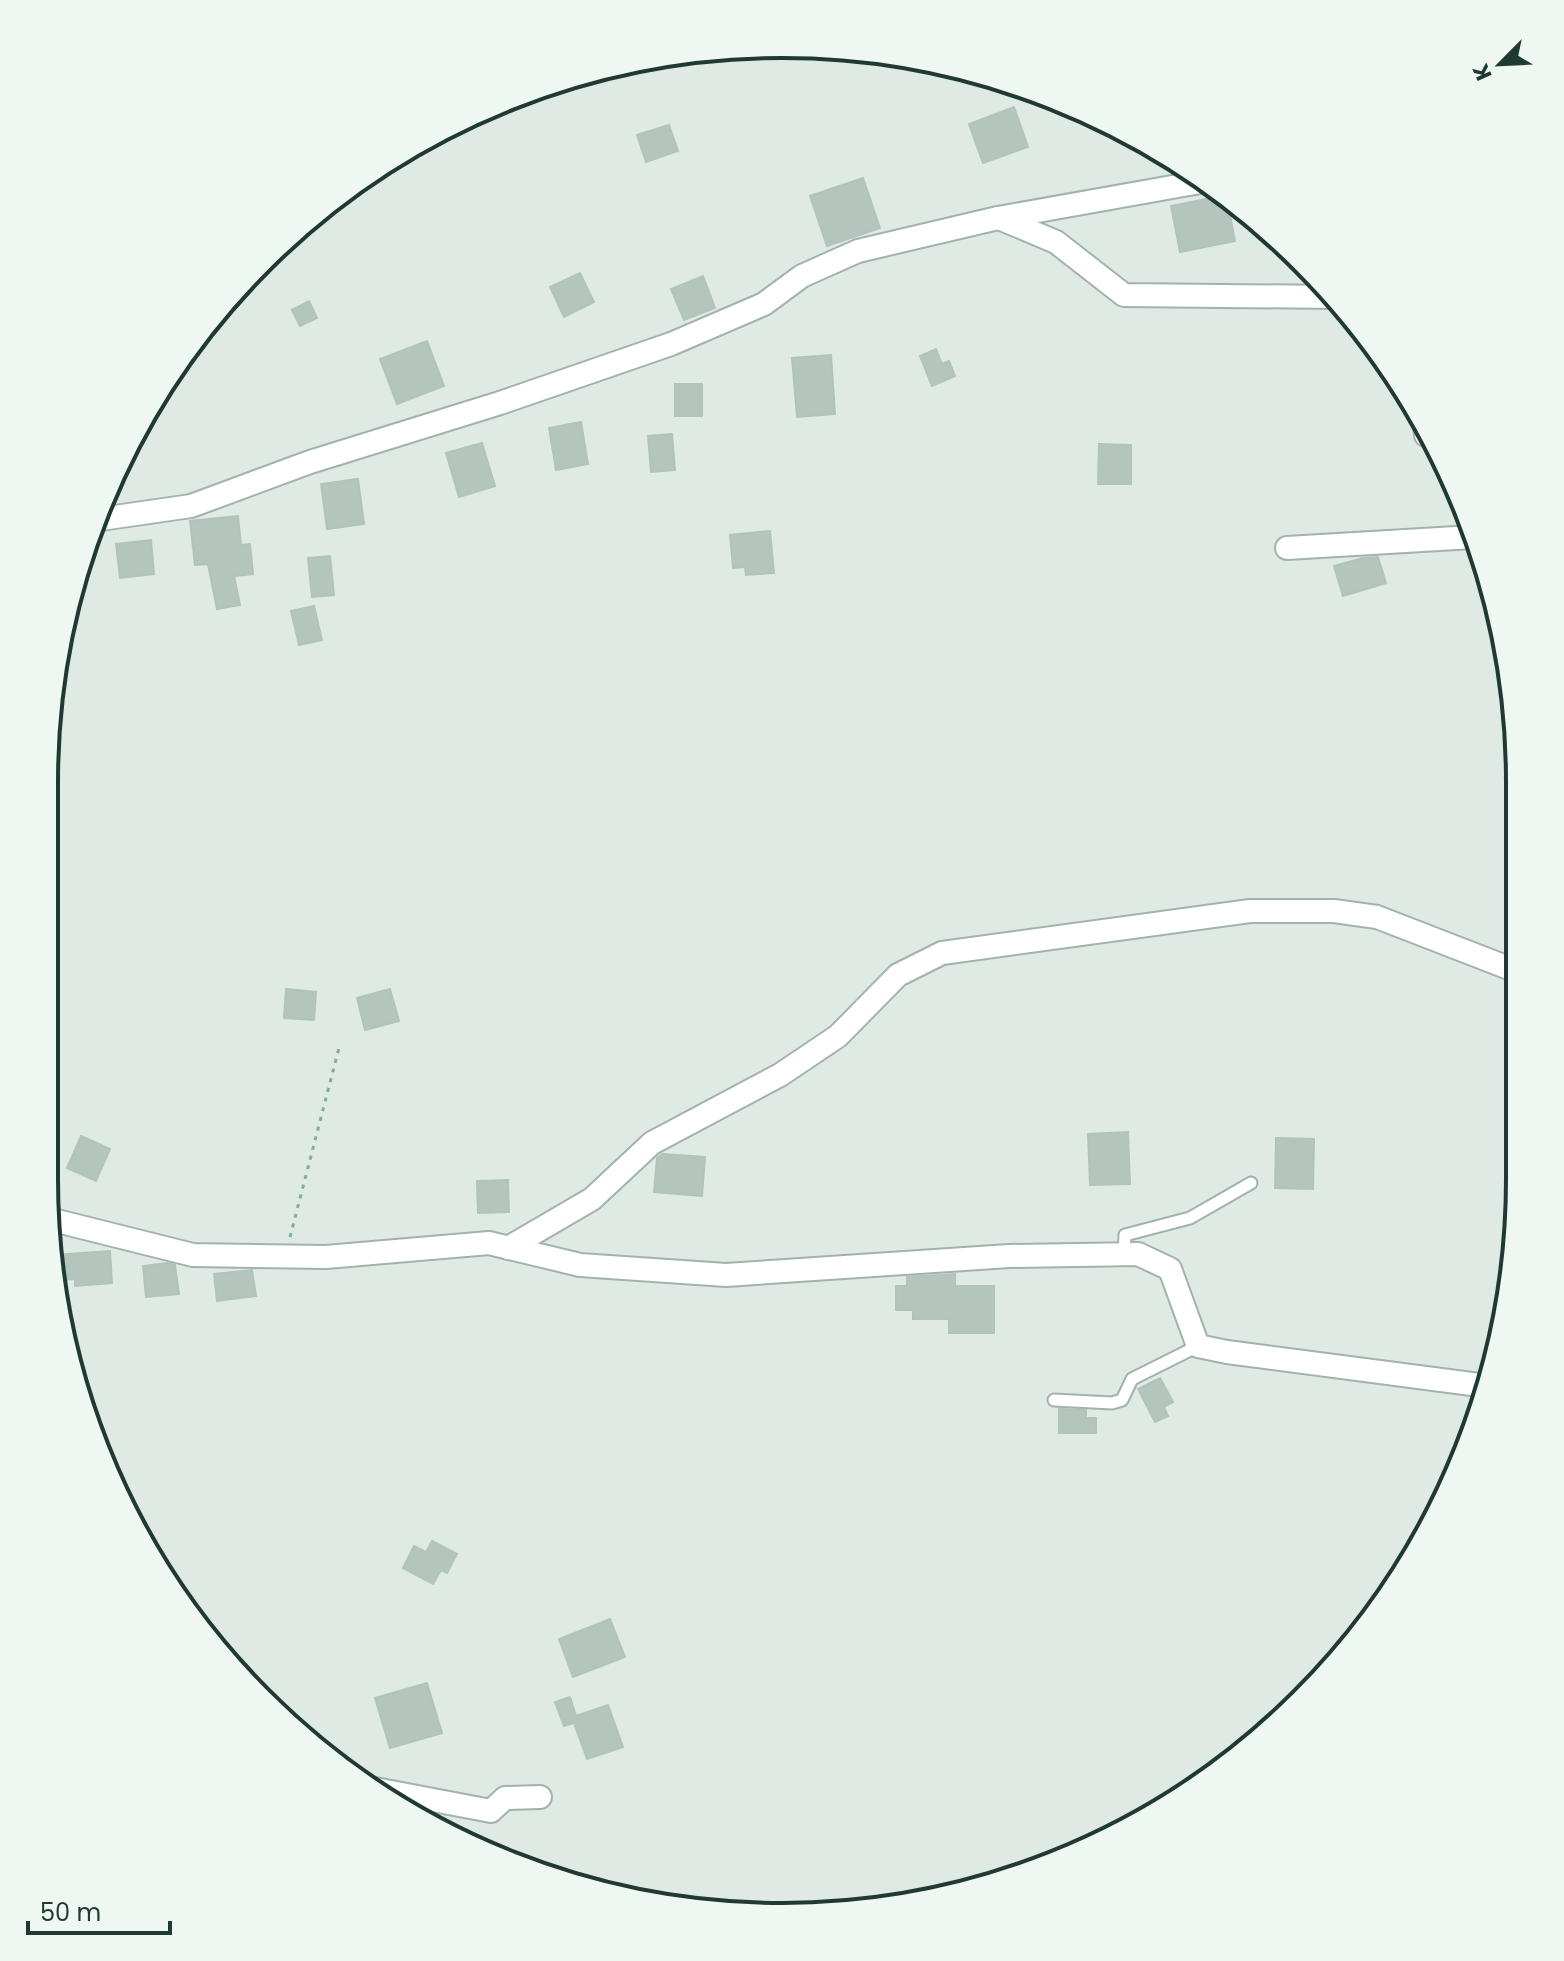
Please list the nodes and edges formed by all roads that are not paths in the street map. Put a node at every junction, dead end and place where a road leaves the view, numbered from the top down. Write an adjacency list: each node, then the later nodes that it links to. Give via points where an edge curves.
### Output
1 (1189, 184): 2 (street)
2 (998, 218): 3 (street, via 1056,242 1124,295); 4 (street, via 858,251 802,276 737,316 500,403 310,462 191,506)
3 (1319, 297)
4 (108, 518)
5 (1464, 538): 6 (street)
6 (1287, 548)
7 (1506, 967): 10 (street, via 1377,917 1334,911 1250,911 942,953 898,975 838,1036 780,1075 652,1143 592,1199)
8 (1251, 1183): 11 (lane, via 1190,1218 1125,1235)
9 (60, 1222): 10 (street, via 193,1255 326,1257 489,1243)
10 (508, 1248): 11 (street, via 580,1265 726,1275 1009,1256)
11 (1124, 1254): 12 (street, via 1138,1254 1170,1269)
12 (1198, 1346): 13 (street); 14 (lane, via 1132,1379 1122,1400)
13 (1476, 1384)
14 (1054, 1400)
15 (401, 1794): 16 (street, via 491,1811 505,1798)
16 (540, 1797)

